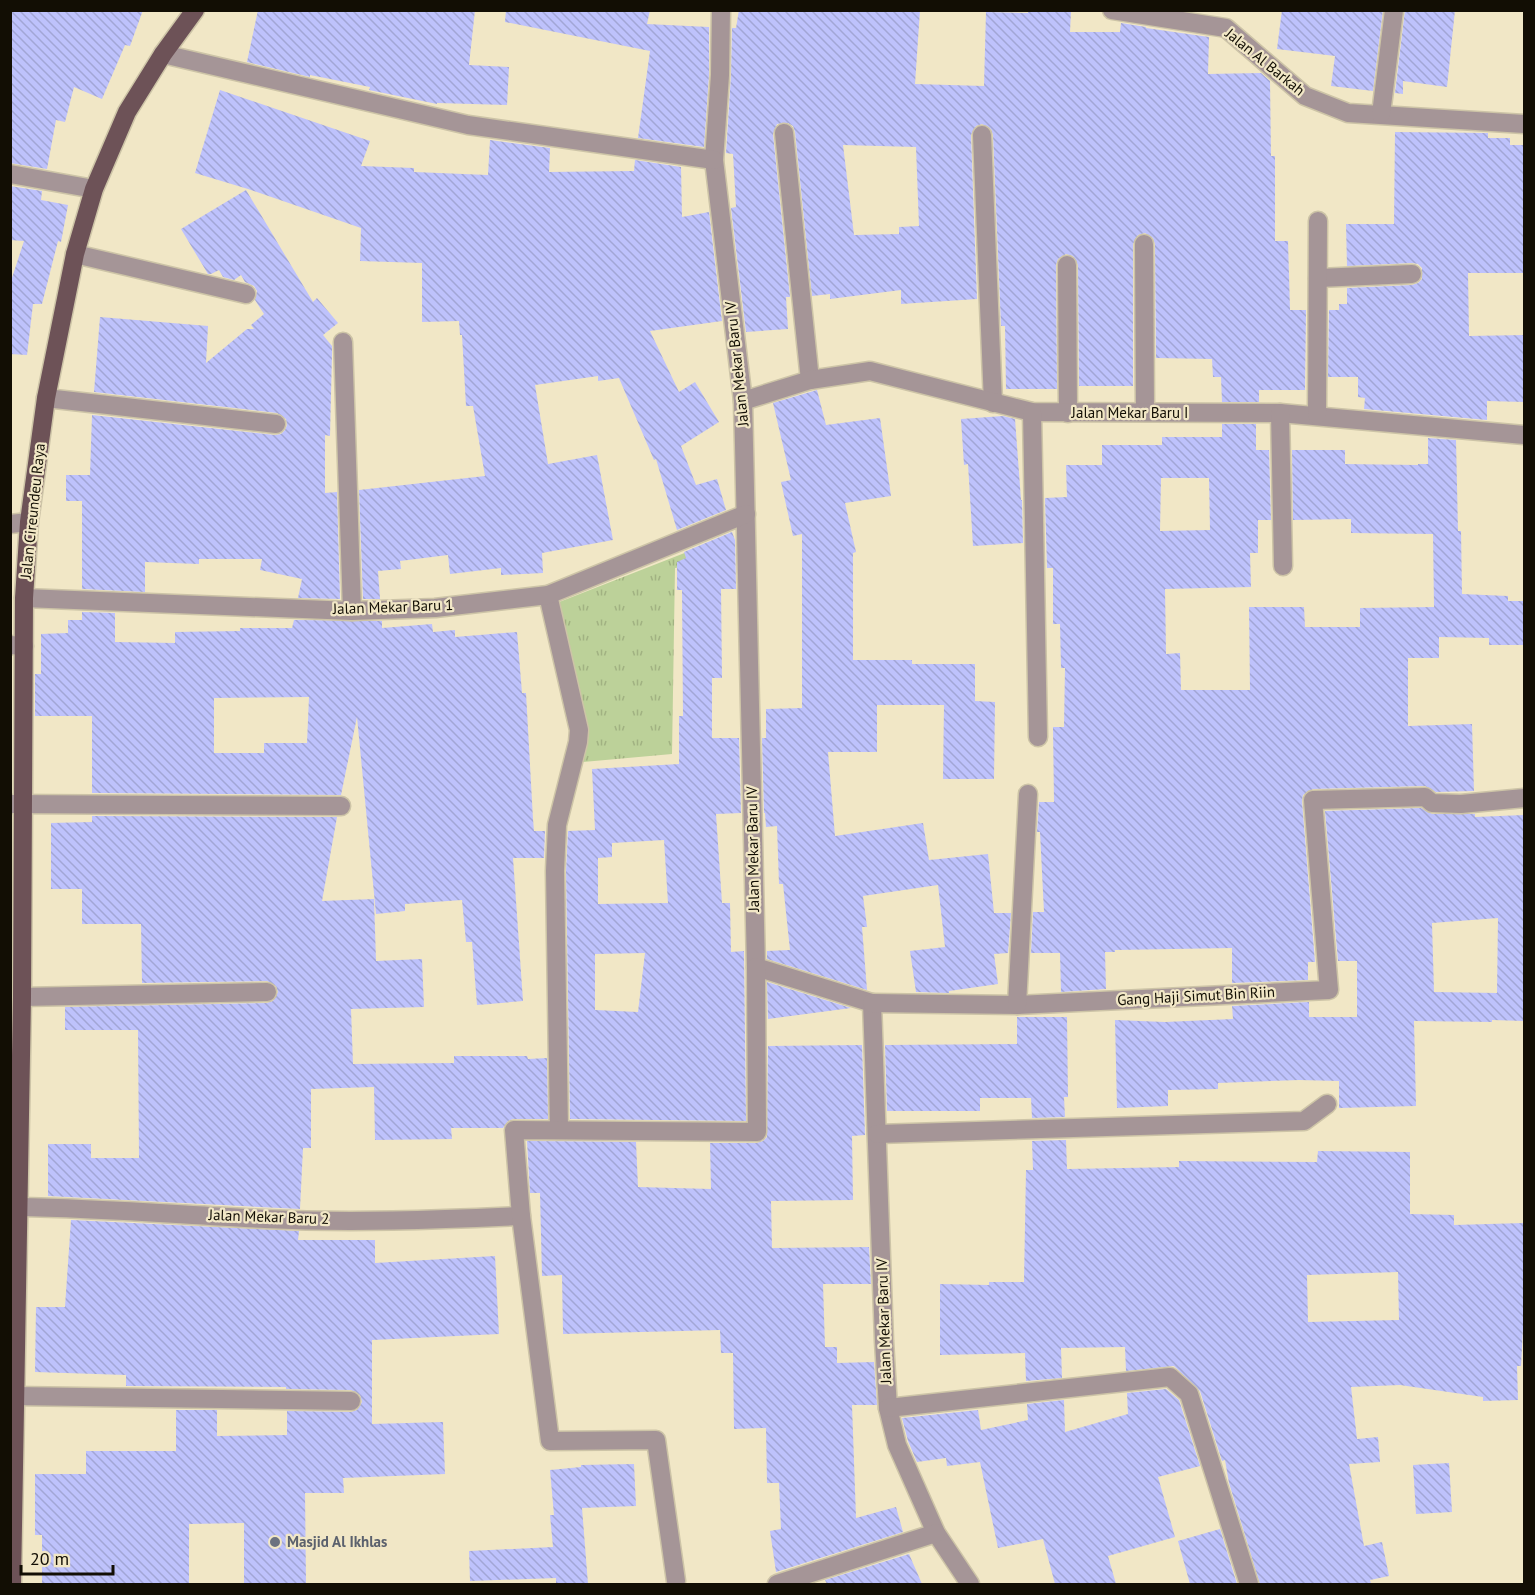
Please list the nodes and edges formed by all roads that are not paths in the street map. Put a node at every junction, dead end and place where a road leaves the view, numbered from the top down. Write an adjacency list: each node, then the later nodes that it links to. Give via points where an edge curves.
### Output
1 (195, 10): 5 (main road, Jalan Cireundeu Raya)
2 (721, 10): 10 (street, Jalan Mekar Baru IV)
3 (1112, 10): 6 (street, Jalan Al Barkah, via 1226,28 1305,96 1348,113)
4 (1394, 10): 6 (street)
5 (163, 54): 10 (street, via 468,125); 12 (main road, Jalan Cireundeu Raya, via 127,112)
6 (1381, 114): 7 (street, Jalan Al Barkah)
7 (1524, 124)
8 (784, 133): 21 (street)
9 (982, 135): 24 (street)
10 (714, 160): 23 (street, Jalan Mekar Baru IV)
11 (10, 174): 12 (street)
12 (94, 189): 15 (main road, Jalan Cireundeu Raya)
13 (1318, 221): 18 (street)
14 (1144, 244): 26 (street)
15 (75, 254): 19 (street); 22 (main road, Jalan Cireundeu Raya)
16 (1067, 265): 27 (street)
17 (1413, 274): 18 (street)
18 (1318, 278): 29 (street)
19 (246, 294)
20 (342, 342): 37 (street)
21 (810, 380): 23 (street, Jalan Mekar Baru I); 24 (street, Jalan Mekar Baru I, via 870,371)
22 (46, 398): 30 (street); 33 (main road, Jalan Cireundeu Raya)
23 (743, 401): 32 (street, Jalan Mekar Baru IV)
24 (993, 403): 25 (street, Jalan Mekar Baru I)
25 (1032, 412): 27 (street, Jalan Mekar Baru I); 39 (street)
26 (1145, 412): 27 (street, Jalan Mekar Baru I); 28 (street, Jalan Mekar Baru I)
27 (1068, 413)
28 (1280, 413): 29 (street, Jalan Mekar Baru I); 34 (street)
29 (1317, 416): 31 (street, Jalan Mekar Baru I)
30 (276, 424)
31 (1524, 435)
32 (746, 514): 35 (street, Jalan Mekar Baru 1); 44 (street, Jalan Mekar Baru IV)
33 (20, 523): 36 (main road, Jalan Cireundeu Raya)
34 (1283, 566)
35 (549, 595): 37 (street, Jalan Mekar Baru 1, via 435,608); 51 (street, via 579,730 556,825)
36 (24, 598): 37 (street, Jalan Mekar Baru 1); 38 (main road, Jalan Cireundeu Raya)
37 (352, 611)
38 (17, 646): 42 (main road, Jalan Cireundeu Raya)
39 (1038, 737)
40 (1028, 794): 48 (street)
41 (1524, 798): 48 (street, Gang Haji Simut Bin Riin, via 1461,804 1432,803 1425,797 1312,800 1329,990)
42 (16, 804): 43 (street); 46 (main road, Jalan Cireundeu Raya)
43 (341, 806)
44 (756, 967): 47 (street); 51 (street, Jalan Mekar Baru IV, via 757,1132)
45 (267, 992): 46 (street)
46 (22, 997): 49 (main road, Jalan Cireundeu Raya)
47 (873, 1003): 48 (street, Gang Haji Simut Bin Riin); 52 (street, Jalan Mekar Baru IV)
48 (1017, 1005)
49 (15, 1085): 53 (main road, Jalan Cireundeu Raya)
50 (1327, 1104): 52 (street, via 1305,1121)
51 (559, 1130): 54 (street, via 514,1130)
52 (877, 1134): 57 (street, Jalan Mekar Baru IV)
53 (18, 1207): 54 (street, Jalan Mekar Baru 2, via 266,1219 403,1221); 55 (main road, Jalan Cireundeu Raya)
54 (521, 1216): 60 (street, via 550,1441 656,1440)
55 (15, 1396): 56 (street); 58 (main road, Jalan Cireundeu Raya)
56 (351, 1401)
57 (888, 1408): 59 (street, Jalan Mekar Baru IV, via 897,1445); 64 (street, via 1170,1377 1190,1394)
58 (12, 1443): 61 (main road, Jalan Cireundeu Raya)
59 (936, 1533): 62 (street); 63 (street, Jalan Mekar Baru IV)
60 (676, 1581)
61 (12, 1584)
62 (777, 1584)
63 (970, 1584)
64 (1249, 1584)

